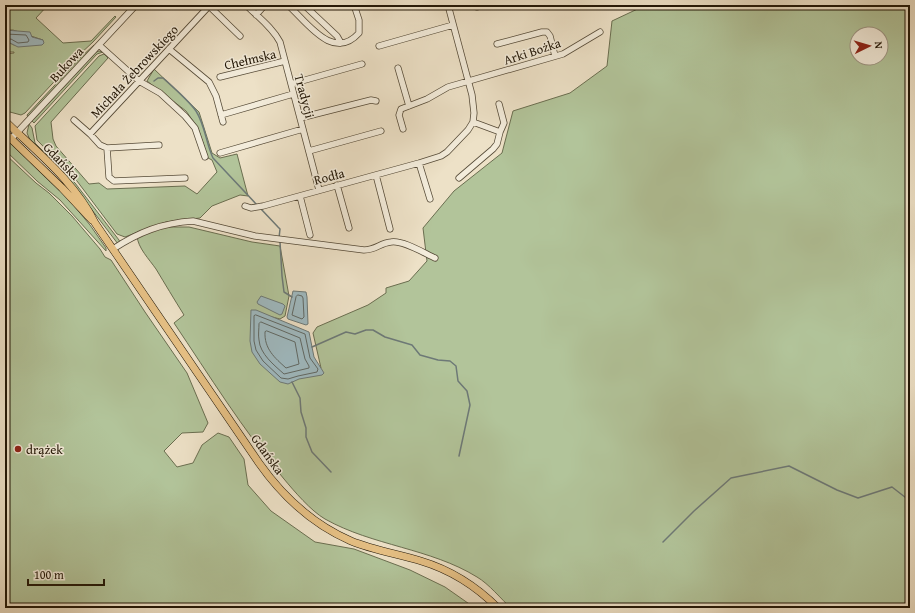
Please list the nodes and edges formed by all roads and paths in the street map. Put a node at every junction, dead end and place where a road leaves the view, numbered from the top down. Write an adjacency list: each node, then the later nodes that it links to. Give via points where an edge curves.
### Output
1 (136, 5): 15 (street, Bukowa)
2 (246, 5): 9 (street, Tradycji)
3 (265, 5): 9 (street)
4 (304, 5): 13 (street, via 337,36)
5 (354, 5): 13 (street, via 359,20 359,33 351,40)
6 (448, 5): 10 (street)
7 (209, 6): 12 (street); 17 (street, Michała Żebrowskiego)
8 (291, 6): 13 (street, via 327,41)
9 (256, 14): 19 (street, Tradycji, via 276,34)
10 (453, 25): 16 (street); 24 (street)
11 (600, 32): 18 (street, Arki Bożka)
12 (240, 36)
13 (341, 43)
14 (497, 44): 18 (street, via 547,32)
15 (99, 45): 23 (street); 39 (street, Bukowa)
16 (379, 46)
17 (169, 49): 23 (street, Michała Żebrowskiego); 30 (street, via 209,82)
18 (555, 56): 24 (street, Arki Bożka)
19 (287, 63): 22 (street, Chełmska); 25 (street, Tradycji)
20 (362, 64): 25 (street)
21 (398, 68): 29 (street)
22 (220, 77)
23 (139, 80): 42 (street, Michała Żebrowskiego); 48 (street, via 160,93 186,116 195,128)
24 (468, 82): 29 (street, Arki Bożka, via 448,87); 35 (street, via 474,106)
25 (291, 84): 26 (street, Tradycji)
26 (293, 94): 30 (street); 31 (street, Tradycji)
27 (376, 101): 31 (street, via 371,100)
28 (500, 104): 40 (street, via 504,123)
29 (409, 106): 36 (street, via 399,112)
30 (221, 115): 34 (street)
31 (300, 118): 37 (street, Tradycji)
32 (74, 120): 42 (street, Michała Żebrowskiego)
33 (5, 121): 39 (main road, Gdańska)
34 (223, 122)
35 (473, 122): 40 (street); 49 (street, Rodła, via 447,152)
36 (402, 129)
37 (303, 130): 46 (street, Tradycji); 47 (street)
38 (381, 131): 46 (street)
39 (17, 132): 43 (street, Bukowa); 58 (main road, Gdańska, via 72,189 88,209)
40 (500, 132): 52 (street, via 497,144)
41 (5, 133): 43 (main road, Gdańska)
42 (90, 134): 45 (street, Michała Żebrowskiego, via 100,145)
43 (11, 139): 58 (main road, Gdańska)
44 (159, 145): 45 (street)
45 (107, 148): 51 (street, via 109,177 114,181)
46 (309, 151): 54 (street, Tradycji)
47 (220, 153)
48 (205, 158)
49 (419, 164): 50 (street, Rodła); 56 (street)
50 (376, 175): 53 (street, Rodła); 60 (street)
51 (185, 178)
52 (459, 178)
53 (337, 185): 54 (street, Rodła); 59 (street)
54 (319, 190): 55 (street, Rodła)
55 (300, 196): 57 (street, Rodła, via 263,206); 61 (street)
56 (430, 199)
57 (245, 206)
58 (95, 223): 62 (main road, Gdańska)
59 (349, 228)
60 (390, 229)
61 (310, 235)
62 (113, 250): 63 (street, via 151,228 193,221 255,236 364,250 372,250 394,242); 64 (main road, Gdańska, via 263,469 296,506 317,523 351,541 420,561 453,574 475,587)
63 (435, 258)
64 (498, 608)

